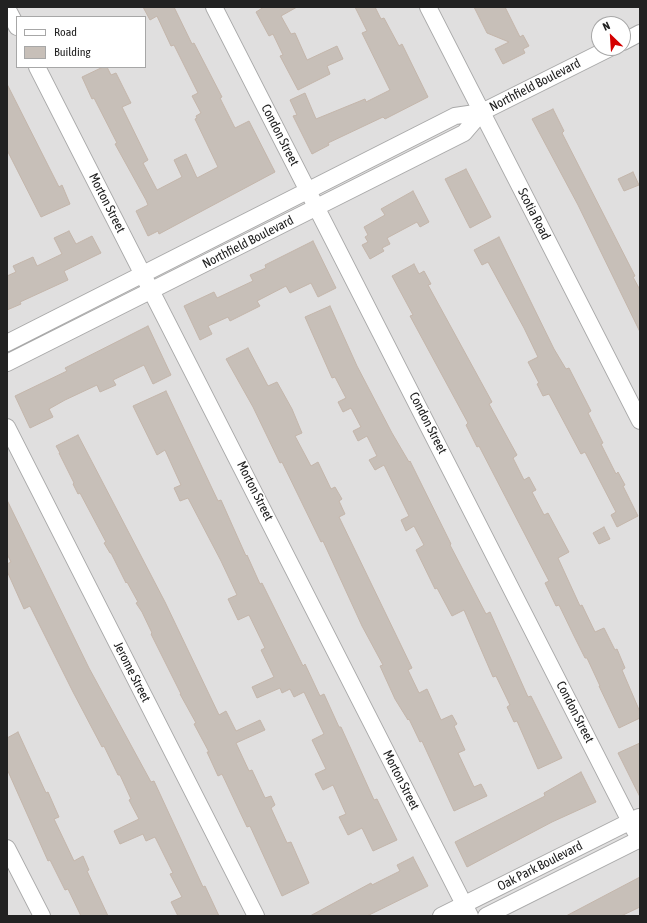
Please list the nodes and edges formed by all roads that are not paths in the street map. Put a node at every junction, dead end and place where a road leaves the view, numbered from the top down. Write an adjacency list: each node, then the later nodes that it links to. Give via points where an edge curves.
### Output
1 (214, 7): 10 (street, Condon Street)
2 (428, 7): 9 (street, Scotia Road)
3 (7, 8): 4 (street)
4 (16, 25)
5 (640, 33): 6 (street)
6 (631, 38)
7 (594, 56): 9 (street, Northfield Boulevard)
8 (38, 68): 12 (street, Morton Street)
9 (482, 112): 10 (street, Northfield Boulevard, via 455,116); 11 (street, Northfield Boulevard, via 464,132); 16 (street, Scotia Road)
10 (308, 190): 11 (street, Condon Street); 12 (street, Northfield Boulevard)
11 (317, 207): 13 (street, Northfield Boulevard); 18 (street, Condon Street)
12 (144, 274): 13 (street, Morton Street); 14 (street, Northfield Boulevard)
13 (152, 290): 15 (street, Northfield Boulevard); 21 (street, Morton Street)
14 (7, 343)
15 (7, 363)
16 (640, 422)
17 (7, 427): 23 (street, Jerome Street)
18 (635, 819): 19 (street, Condon Street); 21 (street, Oak Park Boulevard)
19 (640, 840): 25 (street, Oak Park Boulevard)
20 (7, 848): 22 (street)
21 (467, 910): 24 (street, Oak Park Boulevard)
22 (42, 916)
23 (256, 916)
24 (441, 916)
25 (486, 916)

